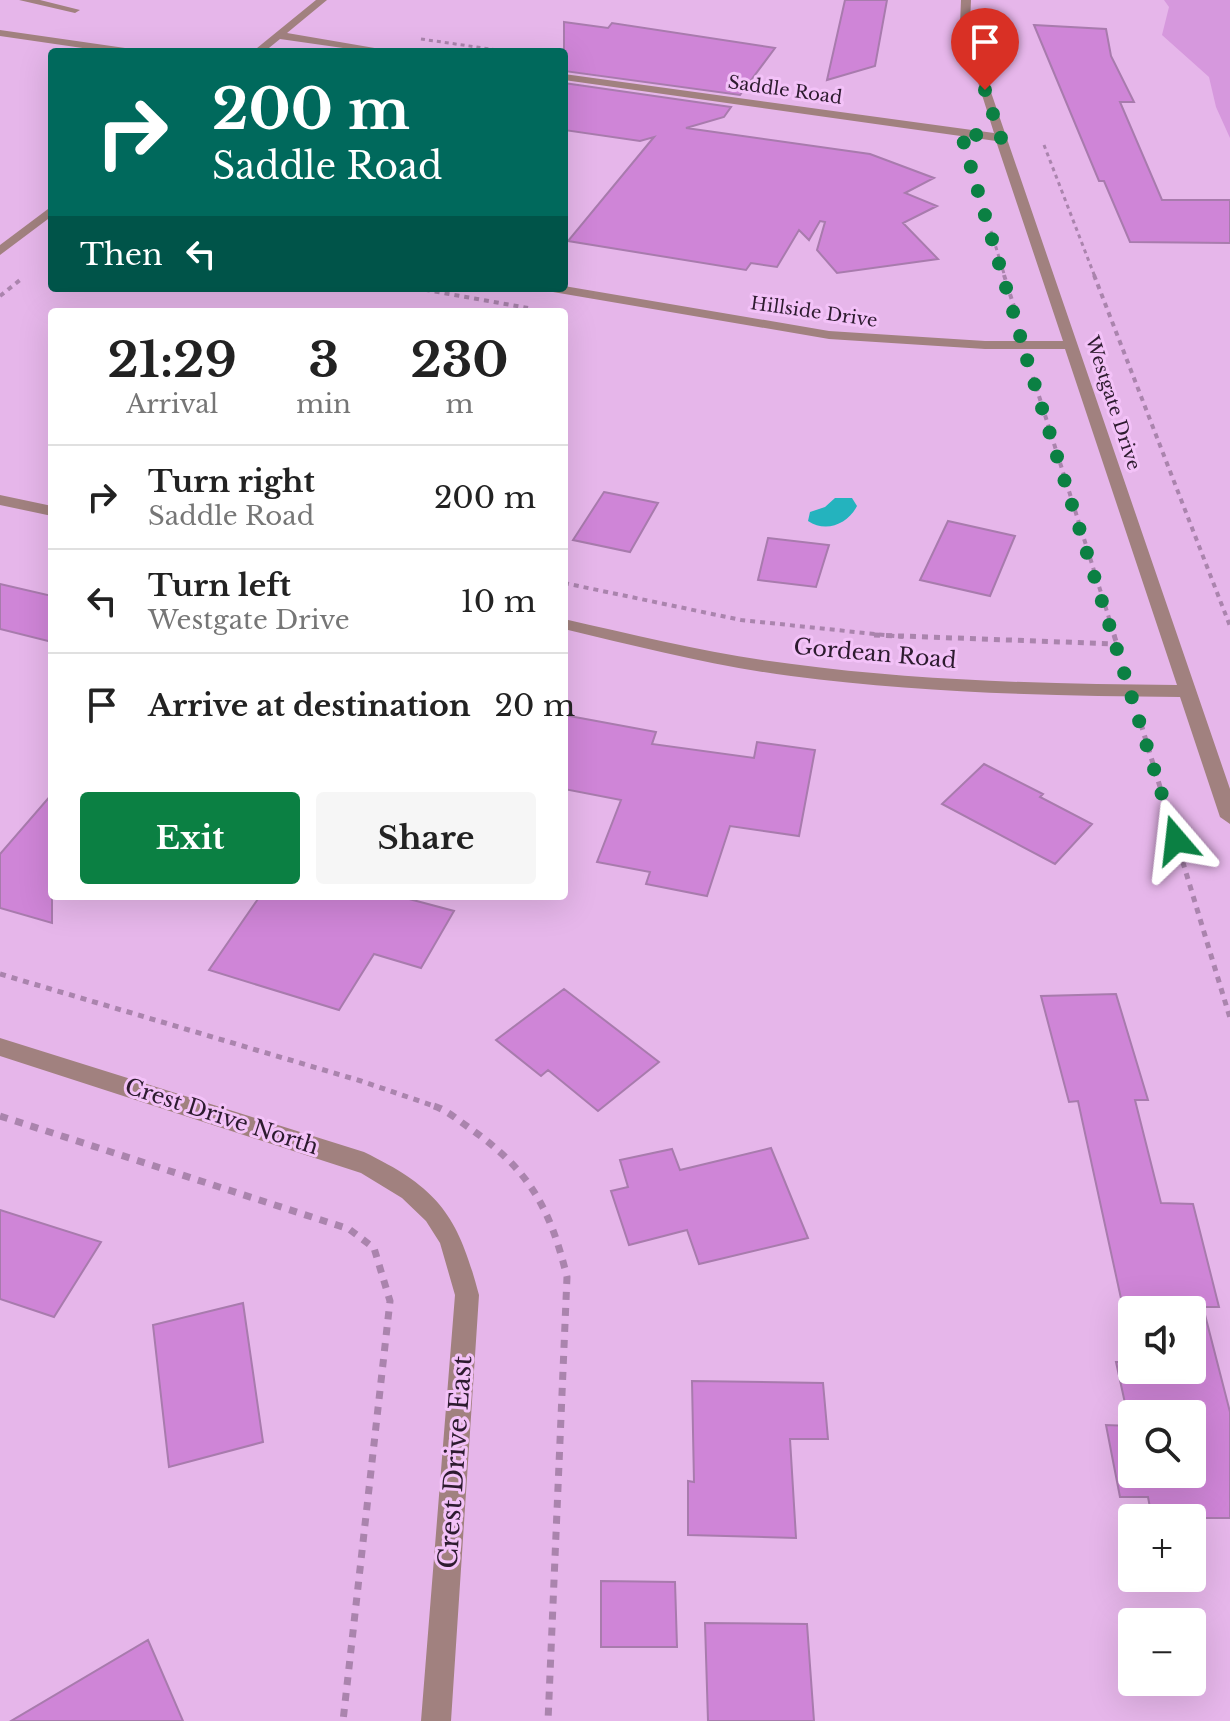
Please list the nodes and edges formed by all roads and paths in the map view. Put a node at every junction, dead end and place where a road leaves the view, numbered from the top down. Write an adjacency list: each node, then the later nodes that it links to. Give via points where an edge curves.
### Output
1 (24, 0): 4 (street)
2 (322, 0): 6 (street)
3 (966, 0): 11 (street, Westgate Drive, via 965,25)
4 (75, 10)
5 (0, 33): 7 (street)
6 (278, 35): 8 (street); 9 (street)
7 (104, 48)
8 (262, 48)
9 (366, 48)
10 (568, 78): 11 (street, Saddle Road)
11 (1001, 138): 20 (street, Westgate Drive)
12 (1042, 139): 25 (path)
13 (48, 213): 15 (street)
14 (991, 231): 19 (path)
15 (0, 251)
16 (568, 291): 19 (street, Hillside Drive, via 829,335)
17 (438, 292): 18 (path)
18 (528, 308)
19 (1024, 345): 20 (street, Hillside Drive); 26 (path)
20 (1073, 345): 28 (street, Westgate Drive)
21 (0, 500): 22 (street)
22 (48, 510)
23 (568, 584): 26 (path, via 763,624 837,633)
24 (568, 625): 27 (street, Gordean Road, via 816,673 888,681)
25 (1230, 626)
26 (1117, 644): 27 (path)
27 (1132, 690): 28 (street, Gordean Road); 30 (path)
28 (1185, 691): 29 (street, Westgate Drive)
29 (1230, 817)
30 (1230, 1018)
31 (0, 1047): 33 (street, Crest Drive North, via 356,1159 392,1176)
32 (0, 1116): 34 (path, via 349,1229 374,1248 390,1301)
33 (431, 1211): 35 (street, Crest Drive East, via 451,1239 467,1295)
34 (343, 1721)
35 (436, 1721)

